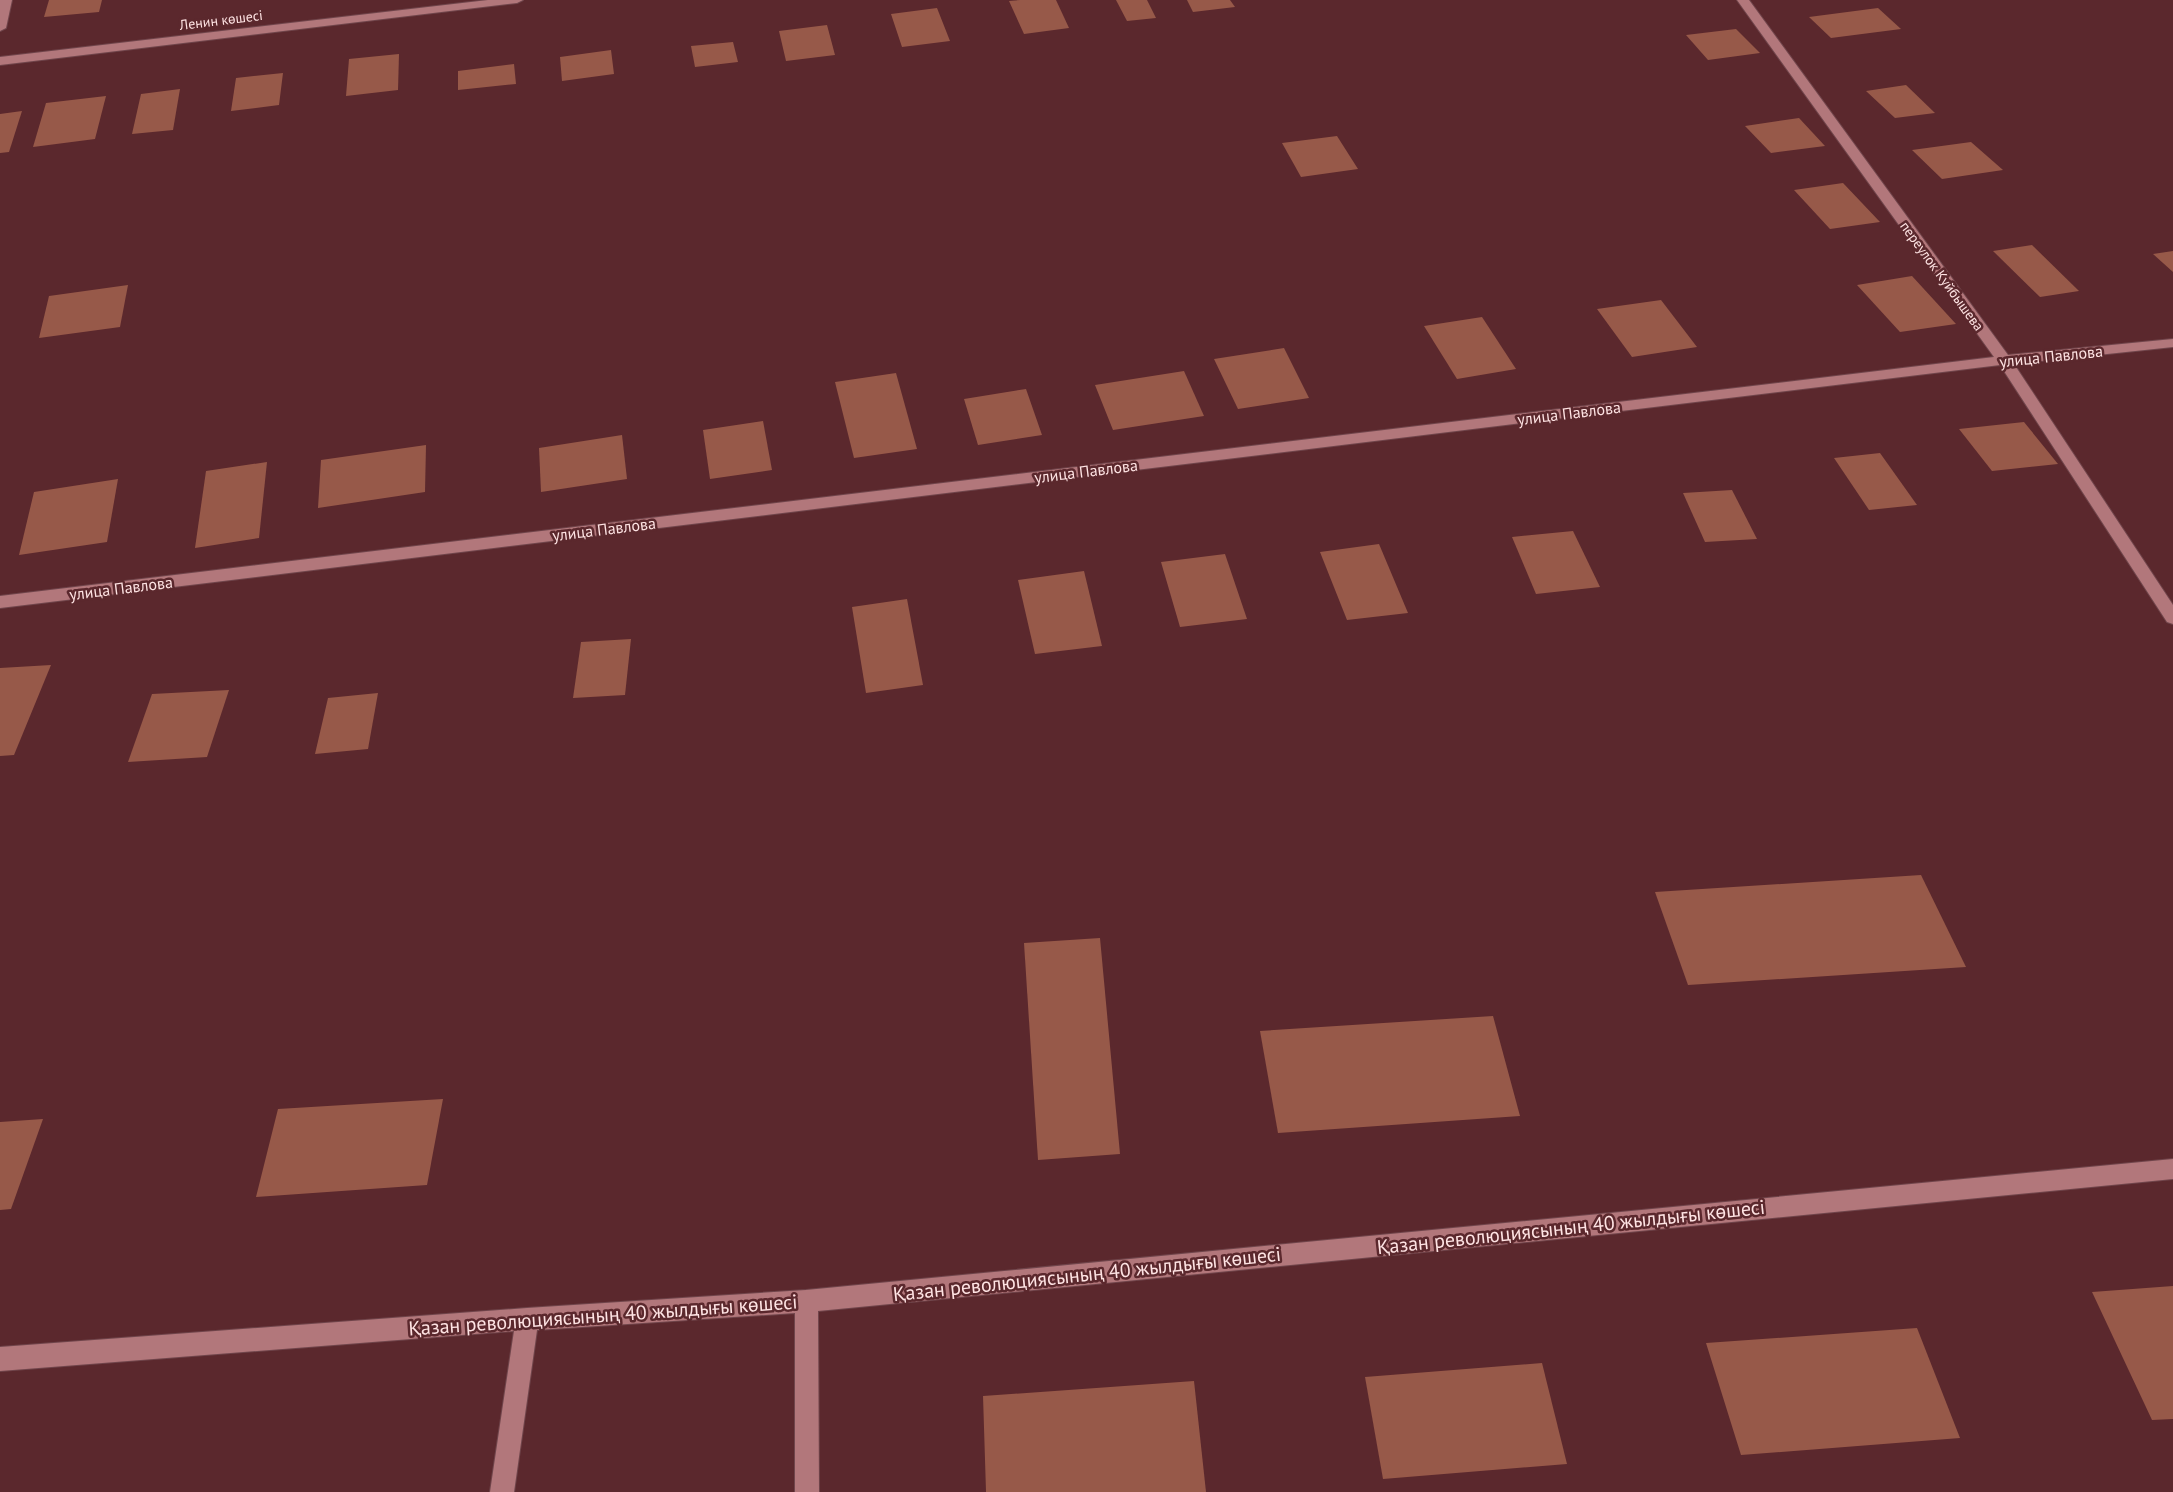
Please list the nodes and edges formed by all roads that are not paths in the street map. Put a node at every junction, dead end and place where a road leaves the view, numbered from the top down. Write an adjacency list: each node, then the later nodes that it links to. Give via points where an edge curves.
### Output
1 (6, 0): 4 (street)
2 (517, 0): 5 (street, Ленин көшесі)
3 (1743, 0): 7 (street, переулок Куйбышева)
4 (0, 28)
5 (0, 61)
6 (2173, 343): 7 (street, улица Павлова)
7 (2004, 360): 8 (street, улица Павлова); 9 (street, переулок Куйбышева)
8 (0, 602)
9 (2173, 618)
10 (2173, 1169): 11 (street, Қазан революциясының 40 жылдығы көшесі)
11 (806, 1301): 12 (street, Қазан революциясының 40 жылдығы көшесі); 15 (street)
12 (527, 1319): 13 (street, Қазан революциясының 40 жылдығы көшесі); 14 (street)
13 (0, 1359)
14 (502, 1492)
15 (807, 1492)

